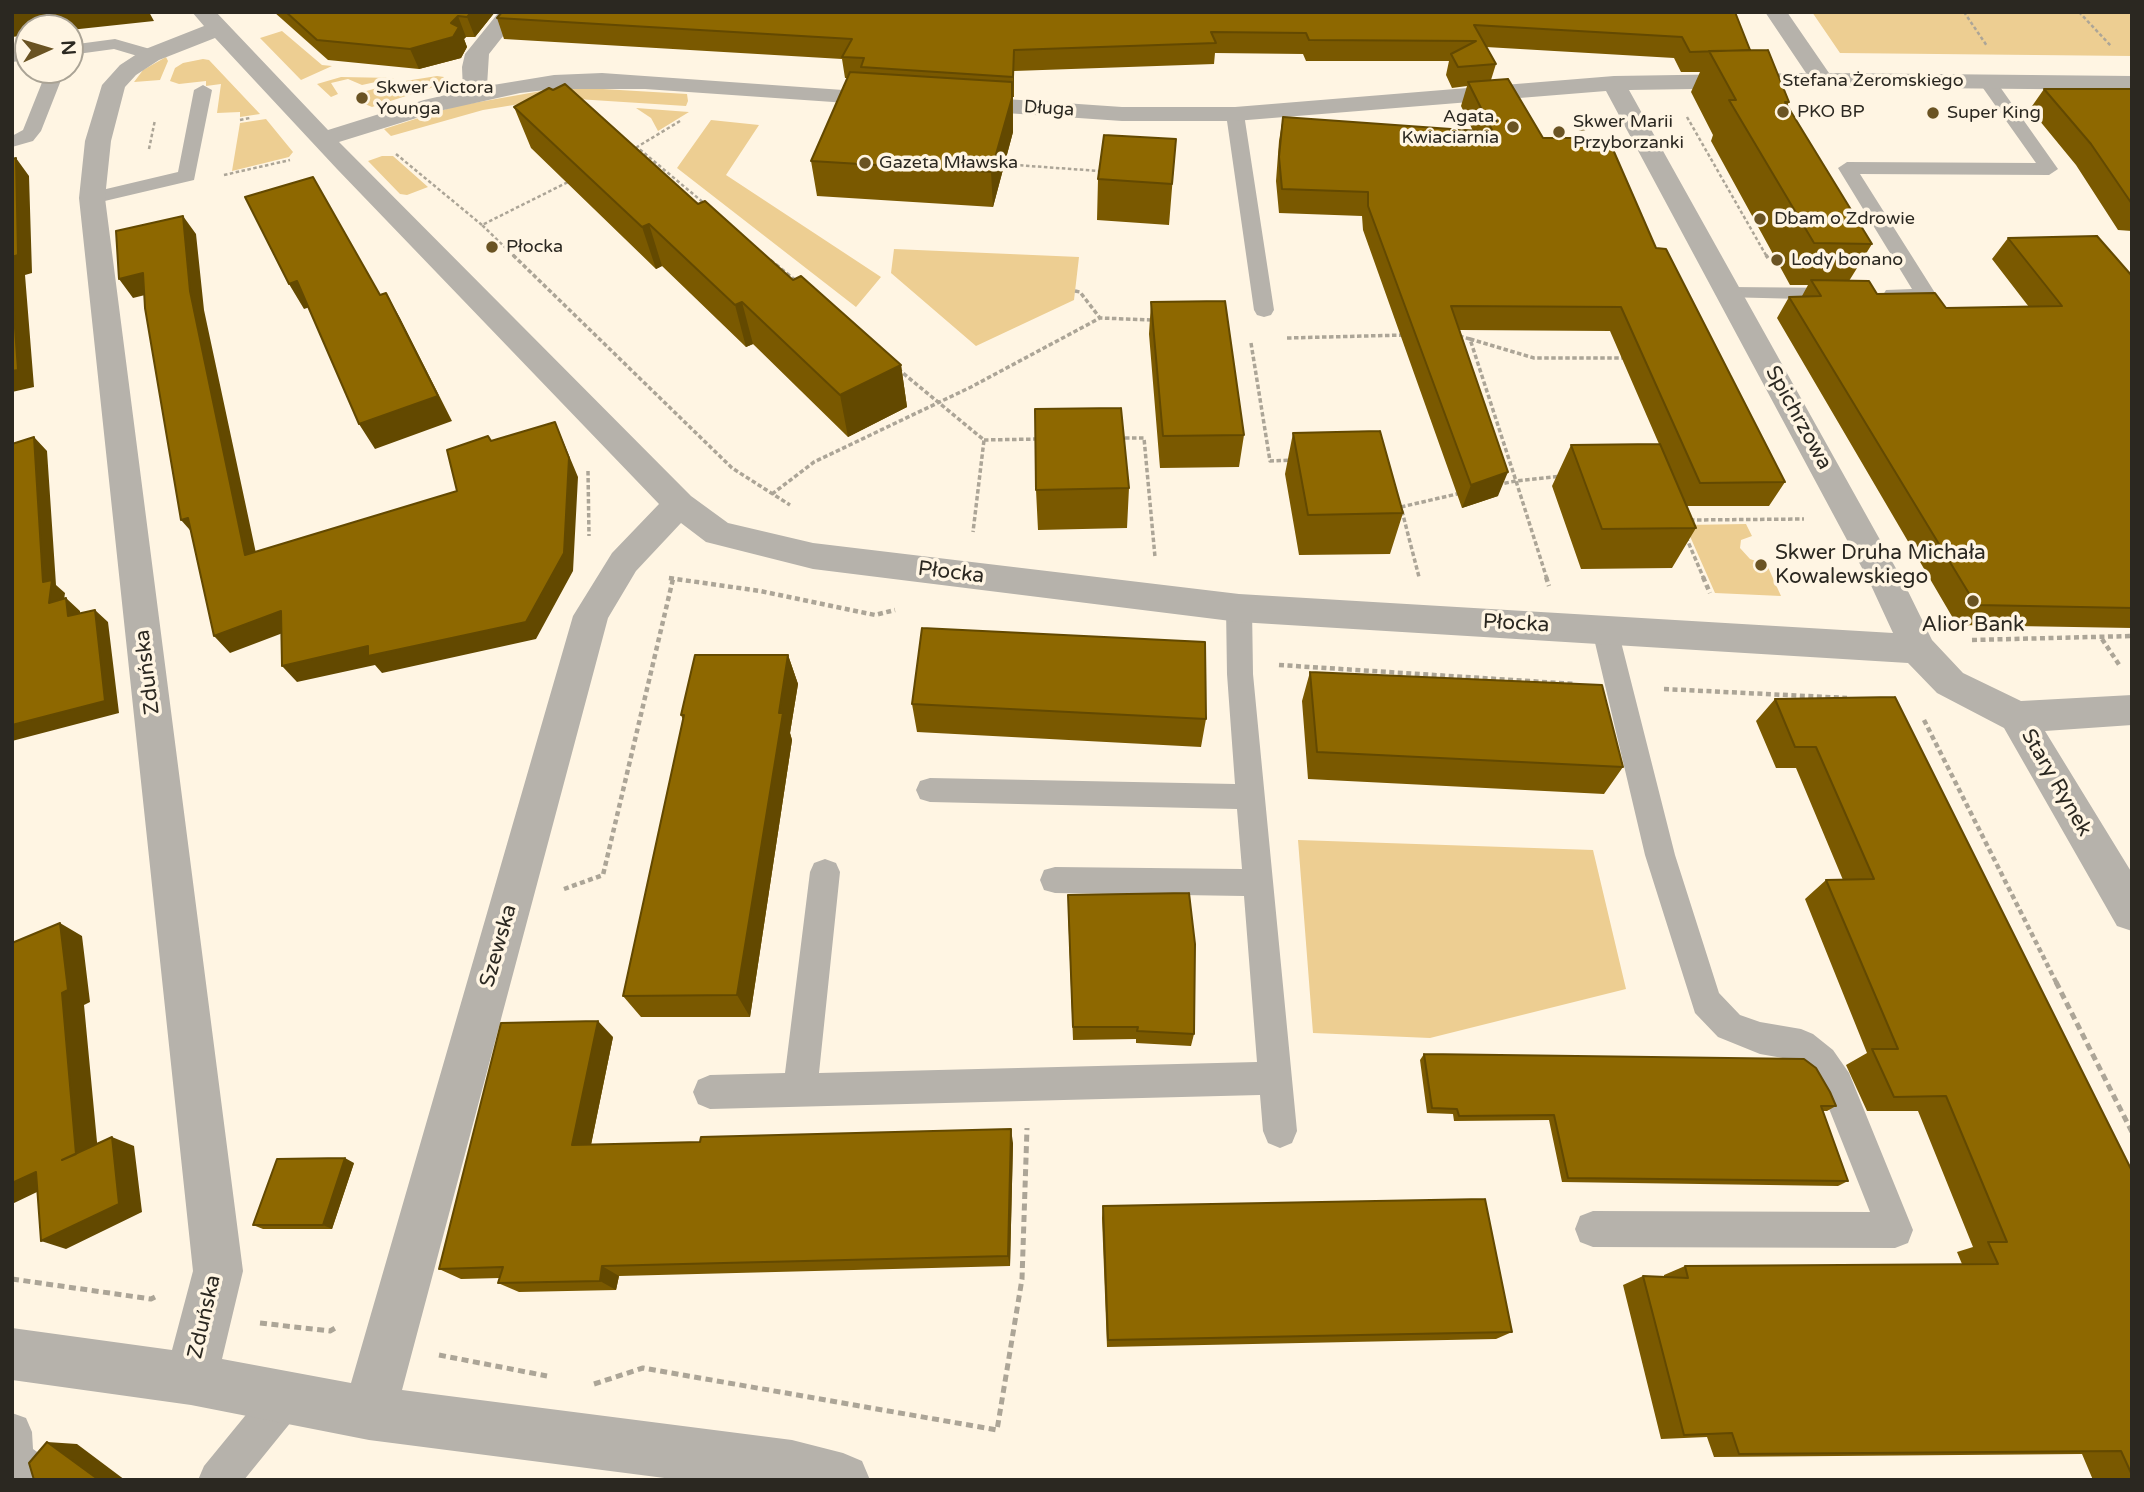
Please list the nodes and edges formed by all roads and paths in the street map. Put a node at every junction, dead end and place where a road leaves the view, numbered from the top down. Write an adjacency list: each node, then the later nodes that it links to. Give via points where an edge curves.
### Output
1 (511, 12): 16 (street, via 477,54)
2 (1776, 12): 10 (street)
3 (1964, 12): 6 (path)
4 (2079, 12): 8 (path)
5 (211, 20): 9 (street, Zduńska); 21 (street, Płocka)
6 (1988, 47)
7 (84, 48): 9 (lane, via 115,44)
8 (2112, 48)
9 (151, 55): 31 (street, Zduńska, via 114,85 98,141)
10 (1822, 80): 11 (street, Stefana Żeromskiego); 12 (street, Stefana Żeromskiego)
11 (1987, 81): 13 (street, Stefana Żeromskiego); 37 (lane, via 2049,169 1847,168 1927,296)
12 (1614, 83): 19 (street, Długa); 37 (street, Spichrzowa)
13 (2132, 83)
14 (50, 84): 22 (lane, via 32,131)
15 (204, 90): 31 (lane, via 187,176)
16 (475, 95): 17 (street, via 520,86 602,80); 21 (street)
17 (914, 100)
18 (941, 102): 19 (street, Długa, via 1122,114)
19 (1234, 114): 38 (lane)
20 (688, 116): 23 (path)
21 (324, 139): 59 (street, Płocka)
22 (12, 142)
23 (637, 147): 25 (path); 32 (path)
24 (392, 150): 33 (path)
25 (625, 153)
26 (292, 160): 29 (path)
27 (1002, 163): 28 (path)
28 (1099, 171)
29 (219, 177)
30 (578, 177): 33 (path)
31 (93, 198): 95 (street, Zduńska, via 218,1271)
32 (710, 208)
33 (482, 225): 57 (path, via 732,468)
34 (761, 252): 35 (path)
35 (803, 287)
36 (1076, 291): 39 (path)
37 (1730, 293): 76 (street, Spichrzowa)
38 (1264, 310)
39 (1100, 318): 40 (path); 48 (path)
40 (1154, 320)
41 (1448, 334): 45 (path)
42 (1409, 335): 43 (path)
43 (1277, 338)
44 (1250, 339): 52 (path, via 1270,461)
45 (1470, 339): 46 (path, via 1534,358); 54 (path)
46 (1640, 358)
47 (896, 366): 48 (path)
48 (937, 402): 51 (path); 57 (path, via 814,462)
49 (1117, 438): 66 (path, via 1144,438)
50 (1051, 439): 51 (path)
51 (984, 440): 65 (path)
52 (1296, 460)
53 (1569, 475): 54 (path)
54 (1516, 481): 55 (path); 69 (path, via 1550,589)
55 (1490, 487)
56 (1465, 493): 61 (path)
57 (772, 494): 62 (path)
58 (1397, 495): 61 (path)
59 (679, 504): 71 (street, Płocka, via 718,533 813,555); 103 (street, Szewska, via 624,562 592,616)
60 (1801, 506): 63 (path, via 1807,519)
61 (1401, 507): 68 (path)
62 (794, 508)
63 (1679, 520)
64 (1684, 533): 70 (path, via 1711,597)
65 (972, 541)
66 (1156, 563)
67 (673, 579): 86 (path, via 603,876)
68 (1420, 582)
69 (1537, 588)
70 (1698, 597)
71 (1239, 608): 72 (street, Płocka); 82 (lane)
72 (1605, 630): 76 (street, Płocka); 94 (lane, via 1660,855 1706,1002 1729,1026 1760,1038 1801,1045 1821,1061 1837,1085 1895,1230)
73 (2132, 636): 74 (path)
74 (2101, 638): 75 (path); 77 (path)
75 (1969, 640)
76 (1918, 649): 80 (street, Spichrzowa, via 1950,683)
77 (2124, 672)
78 (2132, 710): 80 (street, Stary Rynek)
79 (1922, 717): 93 (path)
80 (2017, 717): 87 (street, Stary Rynek)
81 (930, 790): 82 (lane)
82 (1251, 797): 85 (lane)
83 (825, 872): 90 (lane)
84 (1055, 880): 85 (lane)
85 (1259, 883): 88 (lane)
86 (555, 892)
87 (2132, 912)
88 (1276, 1078): 89 (lane); 92 (lane)
89 (1028, 1084): 90 (lane); 101 (path, via 1022,1279 997,1430 643,1368)
90 (800, 1090): 91 (lane)
91 (710, 1092)
92 (1280, 1130)
93 (2132, 1132)
94 (1593, 1229)
95 (207, 1316): 96 (path, via 330,1332); 100 (street, Zduńska)
96 (347, 1321)
97 (433, 1351): 99 (path)
98 (12, 1354): 100 (street)
99 (551, 1377)
100 (191, 1379): 102 (street)
101 (593, 1385)
102 (286, 1397): 103 (street); 106 (lane)
103 (369, 1413): 107 (street, via 792,1467)
104 (12, 1432): 105 (lane, via 14,1460)
105 (43, 1480)
106 (218, 1480)
107 (842, 1480)

